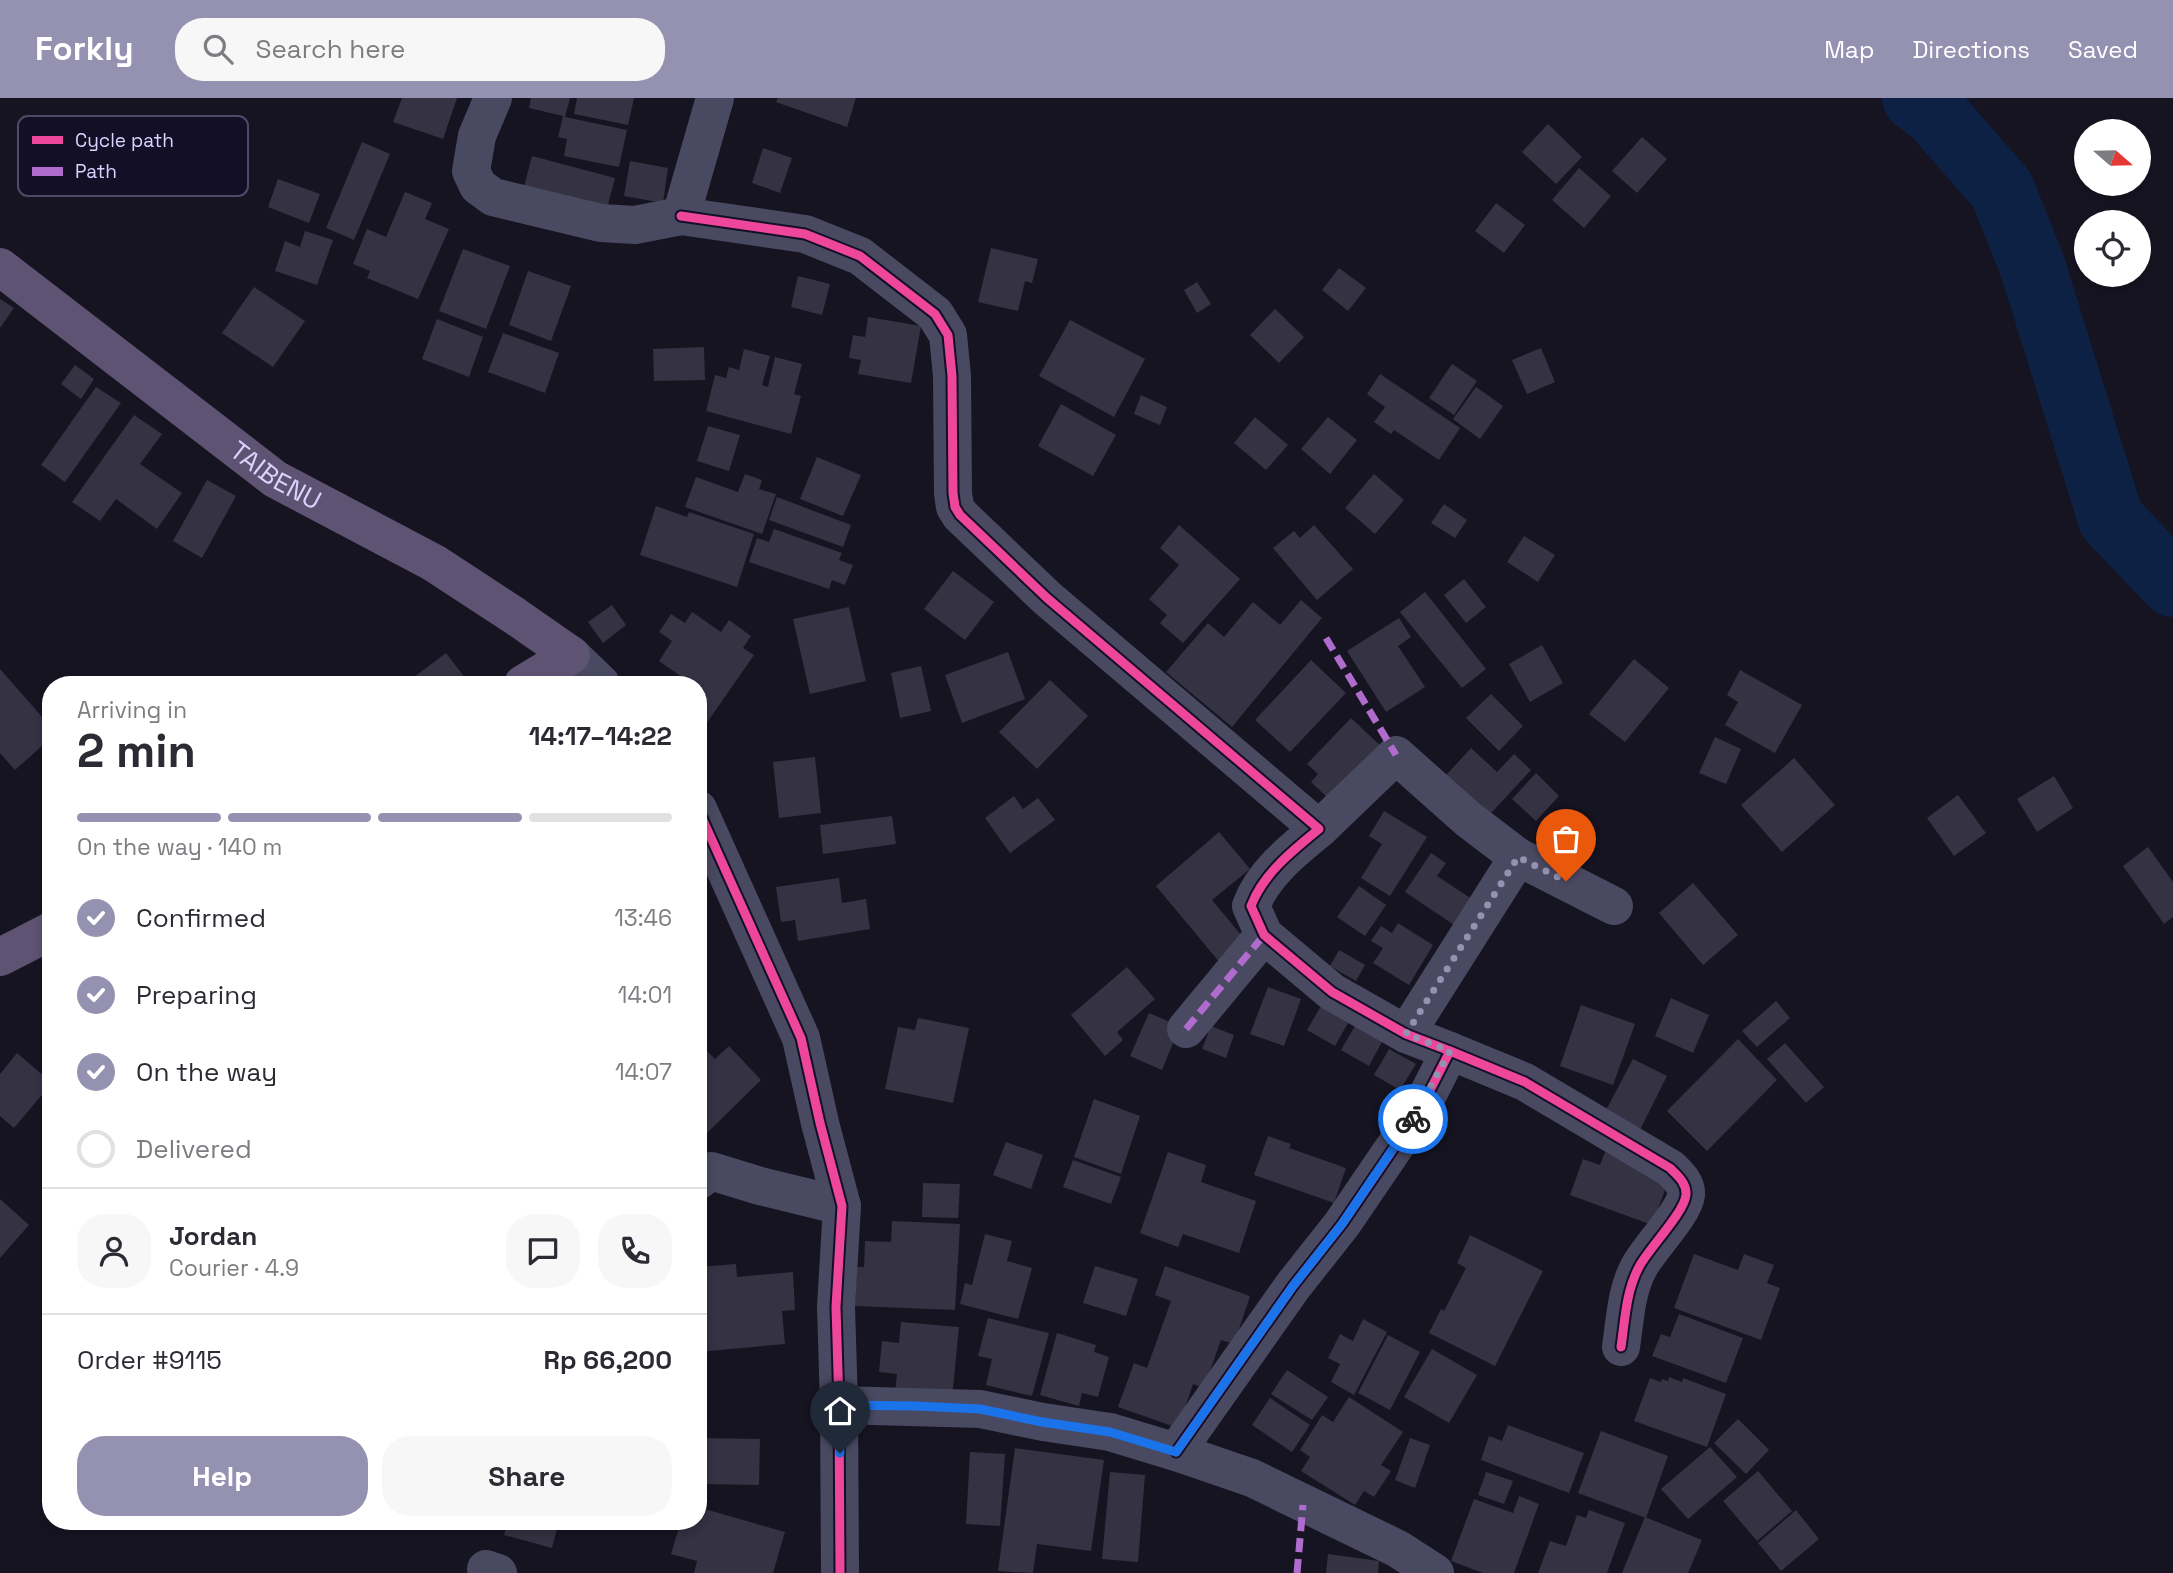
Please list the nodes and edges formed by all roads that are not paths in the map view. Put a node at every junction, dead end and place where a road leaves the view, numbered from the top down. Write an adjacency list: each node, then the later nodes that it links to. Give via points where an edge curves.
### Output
1 (493, 98): 3 (street, via 477,136 471,171 478,187 493,197 601,223 635,225)
2 (715, 98): 3 (street)
3 (681, 216): 9 (street, via 806,234 860,256 935,314 948,335 953,376 953,493 960,515 1047,598)
4 (0, 267): 5 (main road, TAIBENU, via 275,479 435,563)
5 (571, 655): 6 (main road); 7 (street)
6 (536, 676)
7 (593, 676)
8 (707, 829): 19 (street, via 801,1038)
9 (1319, 829): 10 (street, via 1396,755 1468,820); 12 (street, via 1273,870 1256,894 1251,906)
10 (1518, 857): 11 (street); 16 (street)
11 (1614, 906)
12 (1264, 935): 15 (street); 16 (street, via 1332,992)
13 (42, 936): 14 (main road)
14 (0, 957)
15 (1186, 1029)
16 (1406, 1034): 17 (street)
17 (1450, 1051): 20 (street, via 1525,1082 1682,1179 1686,1193 1682,1207 1649,1250 1628,1293); 22 (street, via 1421,1108 1342,1224)
18 (707, 1171): 19 (street)
19 (842, 1206): 21 (street, via 836,1307)
20 (1621, 1347)
21 (839, 1405): 22 (street, via 980,1409 1110,1432); 23 (street)
22 (1176, 1452): 24 (street, via 1252,1478 1398,1549)
23 (841, 1573)
24 (1435, 1573)

